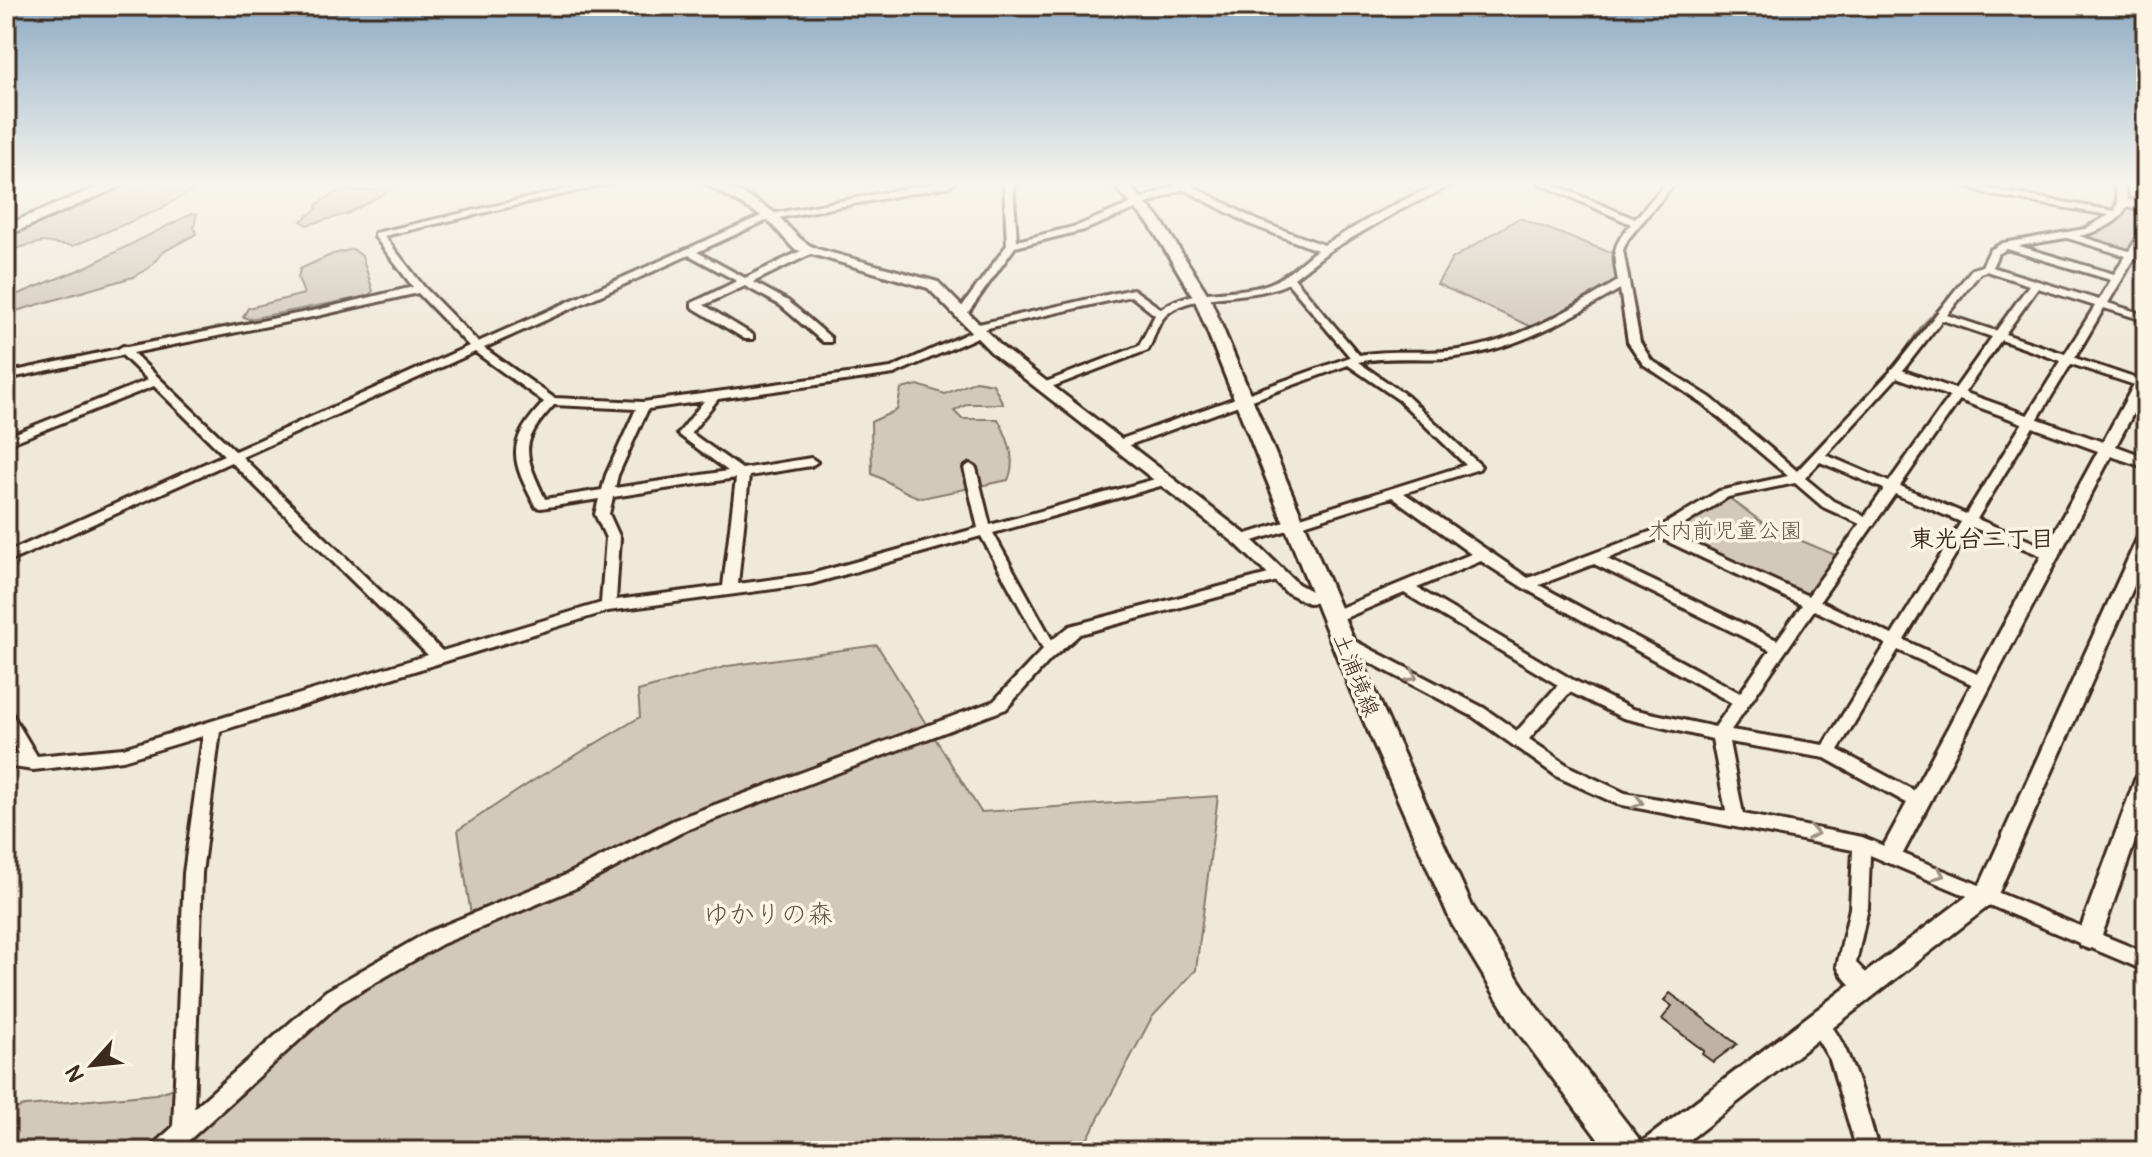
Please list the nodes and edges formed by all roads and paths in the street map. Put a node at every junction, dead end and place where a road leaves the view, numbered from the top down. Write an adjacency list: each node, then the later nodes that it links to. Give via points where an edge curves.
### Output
1 (380, 237): 26 (street)
2 (722, 237): 16 (street)
3 (794, 237): 17 (street)
4 (1011, 237): 13 (street)
5 (1041, 237): 13 (street)
6 (1165, 237): 27 (main road, 土浦境線)
7 (1293, 237): 15 (street)
8 (1346, 237): 15 (street)
9 (1627, 237): 24 (street, via 1618,250)
10 (2054, 237): 14 (street)
11 (2073, 237): 18 (street)
12 (2143, 237): 18 (street)
13 (1012, 245): 29 (street)
14 (2006, 245): 20 (street, via 1994,252); 22 (street)
15 (1325, 249): 21 (street)
16 (689, 251): 23 (street); 37 (street)
17 (809, 251): 23 (street); 29 (street, via 933,285)
18 (2133, 255): 19 (street); 22 (street)
19 (2146, 259)
20 (1986, 268): 25 (street); 31 (street, via 1976,271)
21 (1289, 278): 27 (street, via 1262,290); 40 (street)
22 (2116, 278): 28 (street)
23 (745, 281): 35 (street, via 696,305); 36 (street, via 784,303)
24 (1624, 282): 40 (street, via 1536,330 1490,345); 61 (street, via 1634,342 1647,362 1707,401)
25 (2036, 283): 28 (street); 34 (street)
26 (420, 289): 37 (street); 38 (street, via 301,318)
27 (1202, 298): 30 (street); 48 (main road, 土浦境線)
28 (2102, 305): 32 (street); 39 (street)
29 (963, 312): 33 (street)
30 (1161, 314): 33 (street, via 1133,292); 45 (street, via 1144,348)
31 (1940, 316): 34 (street); 41 (street)
32 (2146, 318)
33 (976, 330): 45 (street); 47 (street, via 894,371)
34 (1998, 335): 39 (street); 46 (street)
35 (749, 337)
36 (827, 340)
37 (476, 347): 49 (street); 55 (street)
38 (123, 349): 42 (street); 44 (street)
39 (2069, 359): 43 (street); 51 (street)
40 (1353, 360): 48 (street); 64 (street, via 1403,398 1475,466)
41 (1896, 372): 46 (street); 56 (street)
42 (6, 376)
43 (2144, 379): 54 (street)
44 (156, 381): 52 (street); 55 (street)
45 (1042, 387): 53 (street)
46 (1956, 394): 51 (street); 63 (street)
47 (714, 396): 50 (street); 60 (street, via 684,434)
48 (1243, 398): 53 (street); 68 (main road, 土浦境線)
49 (551, 401): 50 (street); 65 (street, via 524,429 519,456 541,504)
50 (643, 406): 65 (street)
51 (2030, 421): 54 (street); 66 (street)
52 (6, 441)
53 (1117, 445): 62 (street)
54 (2108, 450): 58 (street); 74 (street)
55 (234, 455): 75 (street); 88 (street)
56 (1819, 457): 61 (street); 63 (street)
57 (811, 462): 60 (street)
58 (2146, 463)
59 (970, 468): 69 (street)
60 (743, 475): 65 (street); 80 (street)
61 (1798, 478): 67 (street, via 1828,504); 70 (street, via 1724,494)
62 (1166, 480): 69 (street); 72 (street)
63 (1891, 488): 66 (street); 67 (street)
64 (1398, 494): 68 (street); 73 (street)
65 (606, 496): 82 (street, via 602,514 614,550)
66 (1970, 521): 74 (street); 85 (street)
67 (1867, 522): 81 (street)
68 (1294, 523): 72 (street); 83 (main road, 土浦境線)
69 (985, 531): 80 (street, via 811,579); 86 (street)
70 (1660, 533): 76 (street); 81 (street)
71 (2146, 539): 104 (street)
72 (1242, 540): 77 (street)
73 (1482, 555): 78 (street); 79 (street)
74 (2052, 555): 89 (street)
75 (6, 558)
76 (1594, 558): 78 (street); 87 (street)
77 (1280, 576): 83 (street, via 1299,594); 86 (street, via 1075,630)
78 (1527, 584): 91 (street)
79 (1405, 587): 83 (street); 90 (street)
80 (730, 590): 82 (street)
81 (1811, 603): 85 (street); 87 (street)
82 (608, 606): 88 (street)
83 (1329, 607): 84 (main road, 土浦境線)
84 (1342, 641): 95 (street, one-way to 95); 111 (main road, 土浦境線, via 1462,915 1524,1015)
85 (1894, 641): 89 (street); 96 (street)
86 (1049, 647): 109 (street, via 1000,705 680,825 572,881 397,959 333,997)
87 (1779, 648): 91 (street)
88 (440, 658): 93 (street)
89 (1983, 683): 100 (street)
90 (1568, 684): 94 (street, via 1629,714); 95 (street)
91 (1742, 701): 94 (street)
92 (6, 718): 98 (street)
93 (212, 729): 98 (street, via 123,754); 109 (street, via 193,873)
94 (1719, 734): 96 (street); 101 (street)
95 (1519, 739): 101 (street, one-way to 101, via 1564,772 1623,799)
96 (1828, 752): 100 (street)
97 (6, 759): 98 (street)
98 (33, 763)
99 (2146, 780): 105 (street)
100 (1920, 802): 103 (street)
101 (1736, 820): 102 (street, one-way to 102)
102 (1862, 844): 103 (street); 107 (street, via 1859,908 1846,966)
103 (1891, 854): 104 (street, one-way to 104)
104 (1987, 894): 105 (street); 107 (street)
105 (2089, 938): 106 (street)
106 (2146, 962)
107 (1867, 987): 108 (street)
108 (1818, 1024): 112 (street); 113 (street, via 1839,1055)
109 (183, 1130): 110 (street)
110 (161, 1151)
111 (1627, 1151)
112 (1653, 1151)
113 (1868, 1151)

